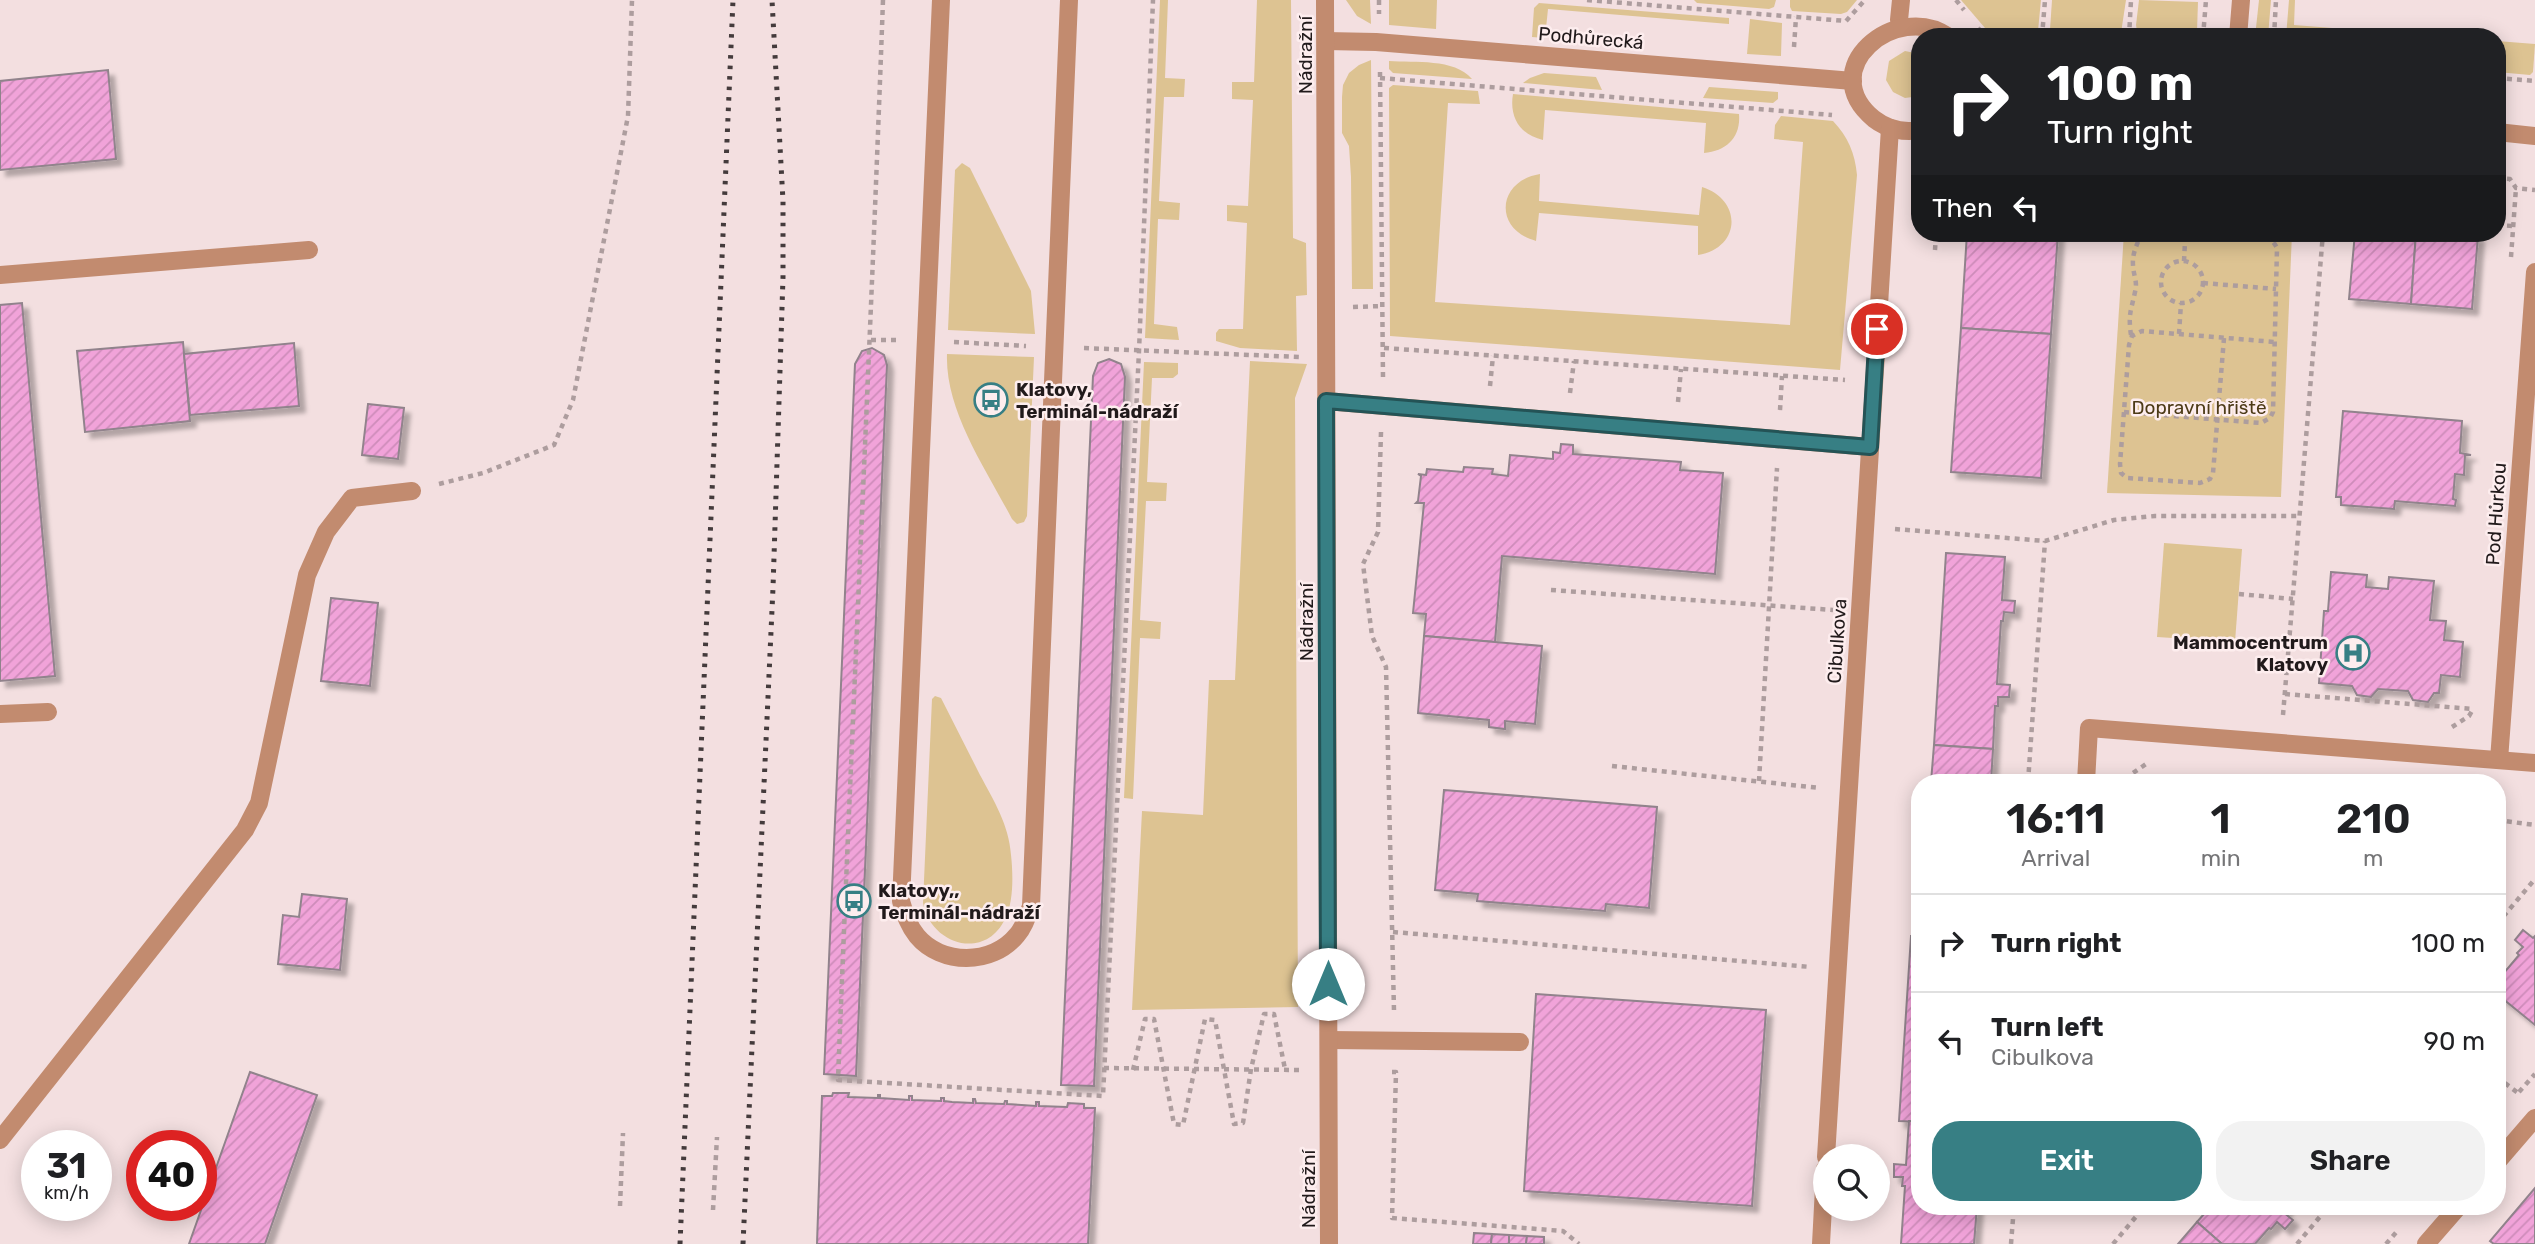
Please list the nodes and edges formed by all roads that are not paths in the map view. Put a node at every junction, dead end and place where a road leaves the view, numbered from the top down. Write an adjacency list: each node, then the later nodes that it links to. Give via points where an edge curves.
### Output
1 (941, 0): 2 (street, via 901,901 918,937 933,950 962,959 1004,947 1017,936 1031,906)
2 (1069, 0)
3 (1325, 0): 9 (street, Nádražní)
4 (1901, 0): 6 (street)
5 (2241, 0): 8 (street)
6 (1899, 20): 7 (street, via 1916,19); 10 (street, via 1864,41 1857,53)
7 (1937, 28)
8 (2239, 28)
9 (1326, 41): 10 (street, Podhůrecká); 18 (street, Nádražní)
10 (1853, 81): 11 (street, via 1861,104)
11 (1890, 128): 12 (street); 19 (street, Cibulkova)
12 (1911, 131)
13 (2506, 133): 14 (street)
14 (2535, 136)
15 (309, 250): 17 (street)
16 (2535, 272): 23 (street, Pod Hůrkou)
17 (0, 275)
18 (1326, 401): 19 (street); 26 (street, Nádražní)
19 (1870, 447): 30 (street, Cibulkova)
20 (412, 491): 29 (street, via 352,498 326,532 307,575 259,803 245,831)
21 (48, 712): 22 (street)
22 (0, 713)
23 (2499, 760): 24 (street); 25 (street, via 2089,727)
24 (2535, 762)
25 (2086, 774)
26 (1329, 1040): 27 (street); 34 (street, Nádražní)
27 (1520, 1042)
28 (2535, 1118): 31 (street)
29 (0, 1140)
30 (1827, 1144)
31 (2506, 1152)
32 (2451, 1215): 36 (street)
33 (1822, 1221): 35 (street)
34 (1329, 1244)
35 (1821, 1244)
36 (2426, 1244)

